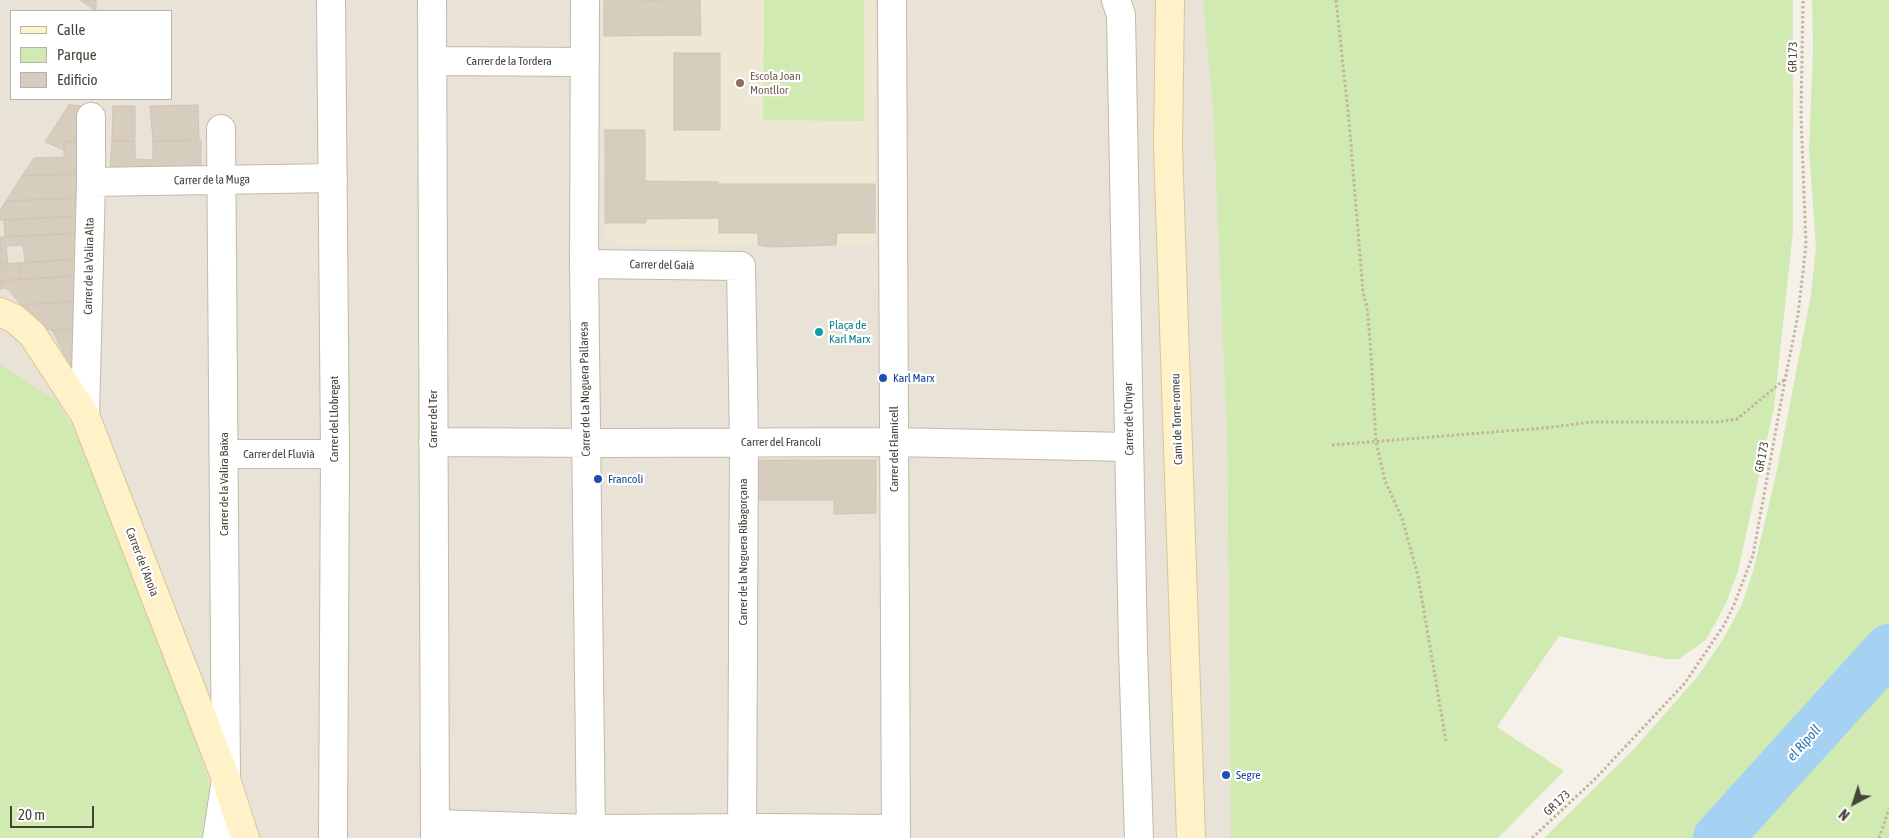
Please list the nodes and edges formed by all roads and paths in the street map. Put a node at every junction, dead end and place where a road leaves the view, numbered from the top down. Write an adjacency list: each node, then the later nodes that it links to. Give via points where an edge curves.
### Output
1 (331, 0): 13 (street, Carrer del Llobregat)
2 (432, 0): 9 (street, Carrer del Ter)
3 (585, 0): 10 (street, Carrer de La Noguera Pallaresa)
4 (892, 0): 24 (street, Carrer del Flamicell)
5 (1116, 0): 27 (street, Carrer de l'Onyar, via 1121,15)
6 (1170, 0): 41 (street, Camí de Torre-romeu, via 1168,146)
7 (1336, 0): 21 (path, via 1369,331)
8 (1803, 0): 19 (path, GR 173, via 1801,115 1806,245 1798,315)
9 (432, 61): 10 (street, Carrer de la Tordera); 22 (street, Carrer del Ter)
10 (585, 62): 16 (street, Carrer de La Noguera Pallaresa)
11 (90, 117): 15 (street, Carrer de la Valira Alta)
12 (221, 129): 14 (street, Carrer de la Valira Baixa)
13 (333, 178): 14 (street, Carrer de la Muga); 29 (street, Carrer del Llobregat)
14 (222, 180): 15 (street, Carrer de la Muga); 28 (street, Carrer de la Valira Baixa)
15 (91, 182): 20 (street, Carrer de la Valira Alta)
16 (584, 264): 17 (street, Carrer del Gaià); 25 (street, Carrer de La Noguera Pallaresa)
17 (741, 266): 23 (street, Carrer de la Noguera Ribagorçana)
18 (0, 312): 20 (street, Carrer de l'Anoia, via 32,334)
19 (1785, 380): 21 (path, via 1736,419 1717,422 1592,422); 42 (path, GR 173, via 1753,555 1724,625 1685,683 1595,779)
20 (85, 415): 31 (street, Carrer de l'Anoia)
21 (1376, 441): 26 (path); 30 (path, via 1385,481 1402,518 1418,576)
22 (433, 442): 25 (street, Carrer del Francolí); 33 (street, Carrer del Ter)
23 (744, 442): 24 (street, Carrer del Francolí); 25 (street, Carrer del Francolí); 34 (street, Carrer de la Noguera Ribagorçana)
24 (894, 442): 27 (street, Carrer del Francolí); 36 (street, Carrer del Flamicell)
25 (586, 443): 35 (street, Carrer de La Noguera Pallaresa)
26 (1332, 444)
27 (1129, 447): 40 (street, Carrer de l'Onyar)
28 (224, 454): 29 (street, Carrer del Fluvià); 31 (street, Carrer de la Valira Baixa)
29 (335, 454): 39 (street, Carrer del Llobregat)
30 (1446, 742)
31 (226, 779): 37 (street, Carrer de l'Anoia); 38 (street, Carrer de la Valira Baixa)
32 (1889, 809): 43 (path)
33 (435, 831): 35 (street)
34 (742, 833): 35 (street); 36 (street)
35 (591, 834)
36 (896, 834)
37 (244, 837)
38 (217, 838)
39 (334, 838)
40 (1139, 838)
41 (1191, 838)
42 (1532, 838)
43 (1879, 838)

